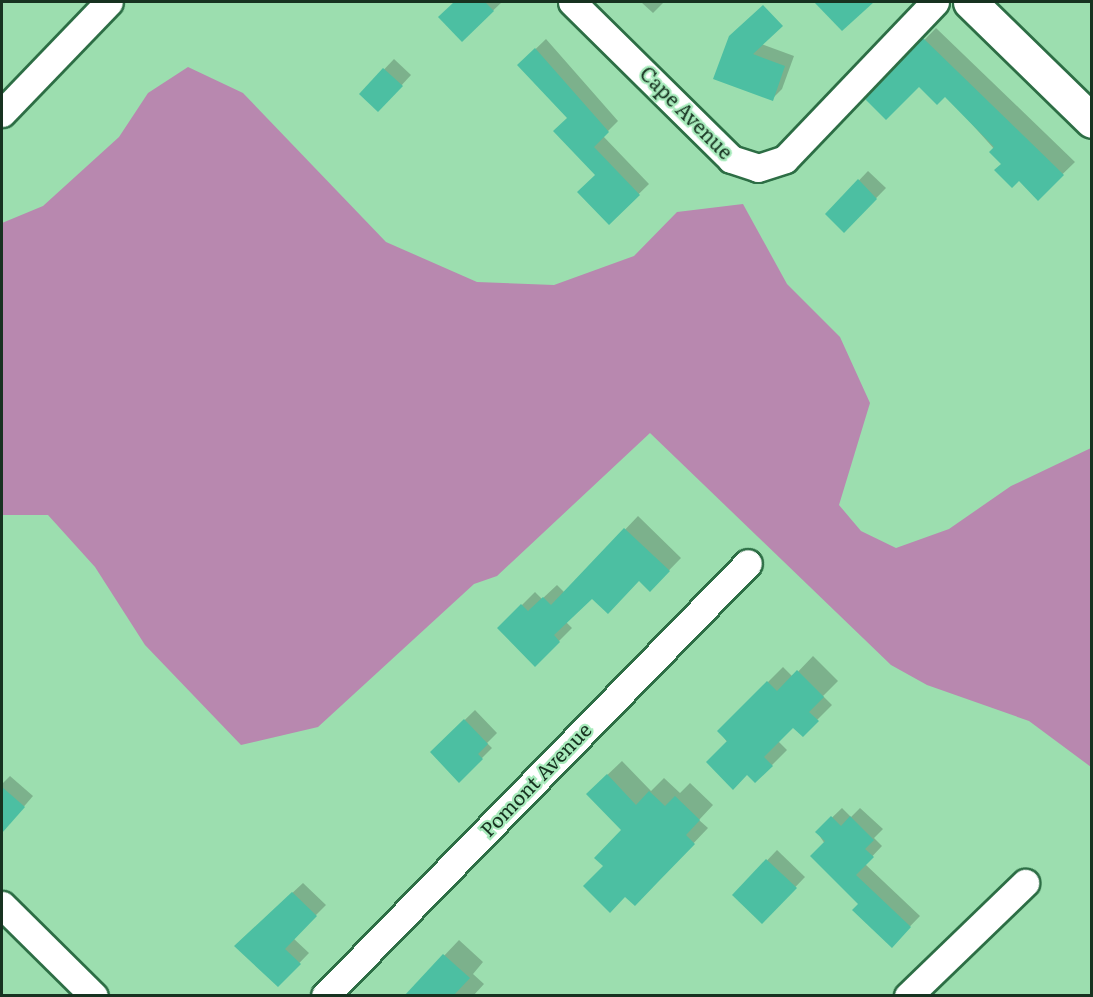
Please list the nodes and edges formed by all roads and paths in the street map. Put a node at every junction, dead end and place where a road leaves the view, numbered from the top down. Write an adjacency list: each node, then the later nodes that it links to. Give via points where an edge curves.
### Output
1 (109, 2): 5 (street)
2 (572, 2): 3 (street, Cape Avenue, via 731,159 758,168 785,159)
3 (935, 2)
4 (970, 2): 6 (street)
5 (2, 112)
6 (1092, 121)
7 (748, 563): 11 (street, Pomont Avenue)
8 (1024, 883): 12 (street)
9 (3, 910): 10 (street)
10 (94, 996)
11 (325, 996)
12 (908, 996)

